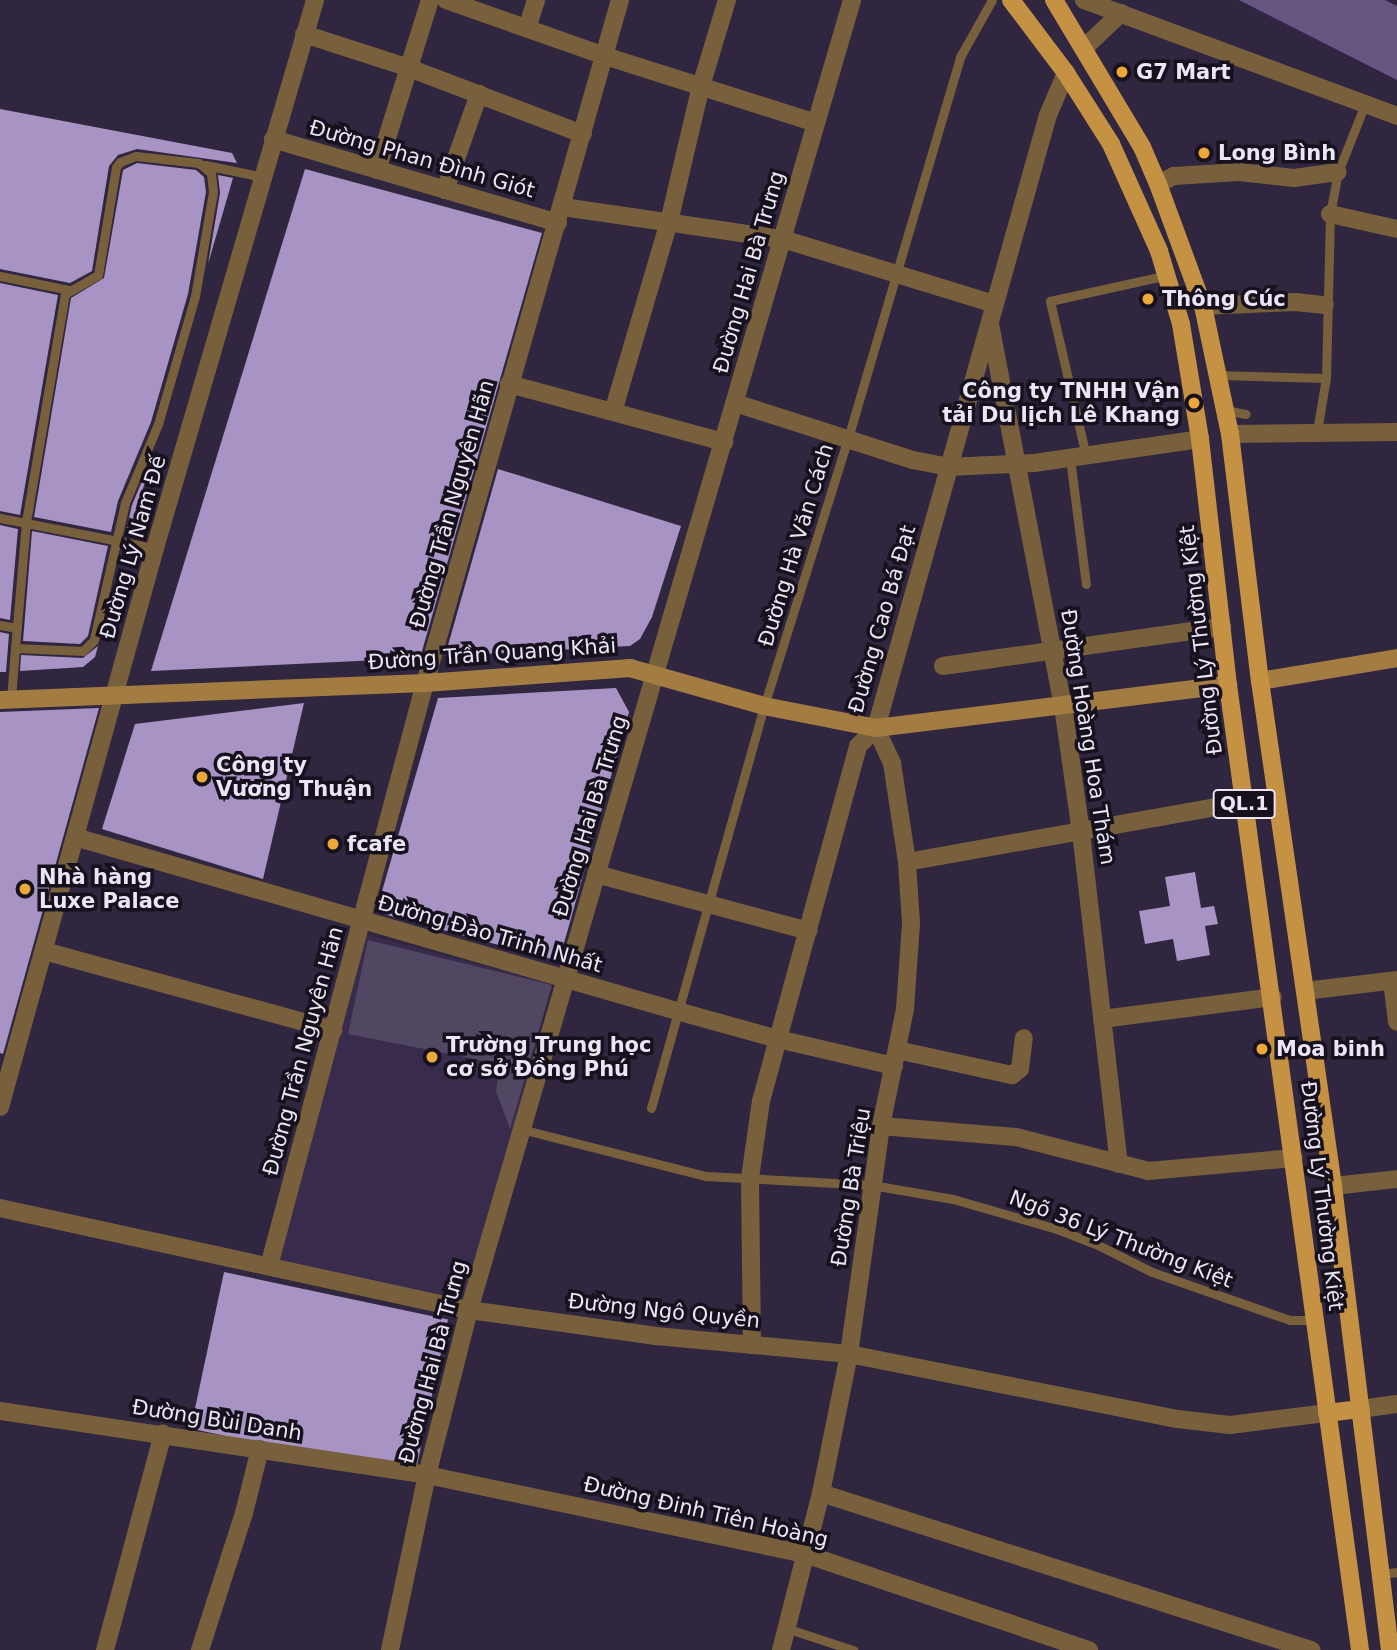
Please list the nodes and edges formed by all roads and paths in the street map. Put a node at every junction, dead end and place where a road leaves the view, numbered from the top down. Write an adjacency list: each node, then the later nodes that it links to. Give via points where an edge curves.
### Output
1 (315, 0): 14 (street, Đường Lý Nam Đế)
2 (430, 0): 17 (street)
3 (446, 0): 13 (street)
4 (536, 0): 13 (street)
5 (620, 0): 16 (street, Đường Trần Nguyên Hãn)
6 (727, 0): 19 (street)
7 (852, 0): 23 (street, Đường Hai Bà Trưng)
8 (992, 0): 37 (lane, Đường Hà Văn Cách, via 960,57)
9 (1011, 0): 18 (main road, Đường Lý Thường Kiệt / QL.1)
10 (1054, 0): 15 (main road, Đường Lý Thường Kiệt / QL.1)
11 (1084, 0): 12 (street)
12 (1121, 13): 15 (street); 21 (street)
13 (527, 28): 16 (street)
14 (304, 34): 17 (street); 25 (street, Đường Lý Nam Đế)
15 (1084, 48): 30 (main road, Đường Lý Thường Kiệt / QL.1)
16 (605, 56): 19 (street); 24 (street, Đường Trần Nguyên Hãn)
17 (409, 68): 20 (street); 27 (street)
18 (1066, 72): 38 (main road, Đường Lý Thường Kiệt / QL.1, via 1111,144); 43 (street, Đường Cao Bá Đạt, via 1048,115)
19 (701, 86): 23 (street); 34 (street)
20 (479, 94): 24 (street); 31 (street)
21 (1366, 102): 22 (street); 28 (lane)
22 (1397, 116)
23 (816, 123): 36 (street, Đường Hai Bà Trưng)
24 (583, 134): 33 (street, Đường Trần Nguyên Hãn)
25 (274, 139): 27 (street, Đường Phan Đình Giót); 29 (street, Đường Lý Nam Đế)
26 (205, 165): 29 (lane); 40 (lane, via 136,156 120,162 98,275); 62 (lane, via 213,192 195,296 154,437 125,503)
27 (377, 170): 31 (street, Đường Phan Đình Giót)
28 (1338, 172): 30 (street, via 1294,178 1240,172 1174,176); 32 (lane)
29 (263, 177): 63 (street, Đường Lý Nam Đế)
30 (1158, 184): 41 (main road, Đường Lý Thường Kiệt / QL.1)
31 (445, 190): 33 (street, Đường Phan Đình Giót)
32 (1330, 214): 35 (street); 42 (lane)
33 (560, 215): 34 (street, Đường Phan Đình Giót); 46 (street, Đường Trần Nguyên Hãn)
34 (669, 222): 36 (street, Đường Phan Đình Giót); 49 (street)
35 (1397, 229)
36 (783, 239): 37 (street, Đường Phan Đình Giót); 47 (street, Đường Hai Bà Trưng)
37 (896, 274): 43 (street, Đường Phan Đình Giót); 54 (lane, Đường Hà Văn Cách)
38 (1167, 275): 55 (main road, Đường Lý Thường Kiệt / QL.1, via 1181,324); 57 (lane, via 1050,301)
39 (0, 276): 40 (lane)
40 (69, 290): 61 (lane, via 62,307)
41 (1203, 306): 42 (street, via 1295,302); 44 (main road, Đường Lý Thường Kiệt / QL.1)
42 (1325, 306): 45 (lane)
43 (992, 312): 58 (street, Đường Hoàng Hoa Thám); 59 (street, Đường Cao Bá Đạt)
44 (1218, 375): 45 (lane); 48 (main road, Đường Lý Thường Kiệt / QL.1)
45 (1326, 378): 51 (lane)
46 (509, 384): 49 (street); 74 (street, Đường Trần Nguyên Hãn)
47 (735, 403): 54 (street); 56 (street, Đường Hai Bà Trưng)
48 (1225, 410): 50 (lane); 53 (main road, Đường Lý Thường Kiệt / QL.1)
49 (613, 412): 56 (street)
50 (1247, 415)
51 (1317, 431): 52 (street); 53 (street)
52 (1397, 432)
53 (1230, 434): 73 (main road, Đường Lý Thường Kiệt / QL.1)
54 (848, 438): 59 (street); 78 (lane, Đường Hà Văn Cách)
55 (1200, 439): 57 (street); 66 (main road, Đường Lý Thường Kiệt / QL.1)
56 (724, 442): 72 (street, Đường Hai Bà Trưng)
57 (1078, 457): 58 (street); 64 (lane)
58 (1018, 464): 59 (street); 69 (street, Đường Hoàng Hoa Thám)
59 (948, 467): 80 (street, Đường Cao Bá Đạt)
60 (0, 518): 61 (lane)
61 (26, 522): 62 (lane); 67 (lane)
62 (119, 541): 63 (lane); 68 (lane, via 89,647 74,652)
63 (155, 548): 76 (street, Đường Lý Nam Đế)
64 (1086, 584)
65 (0, 625): 67 (lane)
66 (1222, 627): 69 (street); 75 (main road, Đường Lý Thường Kiệt / QL.1)
67 (17, 628): 68 (lane)
68 (15, 648): 77 (lane)
69 (1052, 649): 71 (street); 79 (street, Đường Hoàng Hoa Thám)
70 (1397, 661): 73 (main road)
71 (943, 666)
72 (657, 673): 74 (main road, Đường Trần Quang Khải, via 630,668); 78 (main road, Đường Trần Quang Khải); 85 (street, Đường Hai Bà Trưng)
73 (1260, 681): 75 (main road); 92 (main road, Đường Lý Thường Kiệt / QL.1)
74 (425, 683): 76 (main road, Đường Trần Quang Khải); 87 (street, Đường Trần Nguyên Hãn)
75 (1228, 685): 79 (main road, Đường Trần Quang Khải); 81 (main road, Đường Lý Thường Kiệt / QL.1)
76 (114, 696): 77 (main road, Đường Trần Quang Khải); 83 (street, Đường Lý Nam Đế)
77 (5, 700)
78 (764, 706): 80 (main road, Đường Trần Quang Khải); 86 (lane, Đường Hà Văn Cách)
79 (1063, 706): 80 (main road, Đường Trần Quang Khải); 82 (street, Đường Hoàng Hoa Thám)
80 (876, 728): 84 (street, Đường Bà Triệu, via 892,764); 88 (street, Đường Cao Bá Đạt, via 858,746)
81 (1244, 802): 82 (street); 93 (main road, Đường Lý Thường Kiệt / QL.1)
82 (1082, 832): 84 (street); 95 (street, Đường Hoàng Hoa Thám)
83 (75, 837): 87 (street, Đường Đào Trinh Nhất); 89 (street, Đường Lý Nam Đế)
84 (907, 862): 102 (street, Đường Bà Triệu, via 910,957)
85 (596, 874): 86 (street); 90 (street, Đường Hai Bà Trưng)
86 (708, 904): 88 (street); 94 (lane, Đường Hà Văn Cách)
87 (362, 921): 90 (street, Đường Đào Trinh Nhất); 97 (street, Đường Trần Nguyên Hãn)
88 (808, 931): 99 (street, Đường Cao Bá Đạt)
89 (44, 951): 97 (street); 103 (street, Đường Lý Nam Đế)
90 (564, 980): 94 (street, Đường Đào Trinh Nhất); 106 (street, Đường Hai Bà Trưng)
91 (1395, 980): 92 (street); 96 (street)
92 (1304, 991): 93 (main road); 100 (main road, Đường Lý Thường Kiệt / QL.1)
93 (1273, 997): 95 (street); 101 (main road, Đường Lý Thường Kiệt / QL.1)
94 (677, 1012): 99 (street, Đường Đào Trinh Nhất); 104 (lane, Đường Hà Văn Cách)
95 (1102, 1019): 108 (street, Đường Hoàng Hoa Thám)
96 (1397, 1021)
97 (333, 1030): 114 (street, Đường Trần Nguyên Hãn)
98 (1024, 1038): 102 (street, Đường Đào Trinh Nhất, via 1020,1069 1012,1074)
99 (778, 1040): 102 (street, Đường Đào Trinh Nhất); 109 (street, Đường Cao Bá Đạt, via 755,1130)
100 (1312, 1044): 101 (main road); 112 (main road, Đường Lý Thường Kiệt / QL.1)
101 (1280, 1049): 107 (main road, Đường Lý Thường Kiệt / QL.1)
102 (896, 1058): 105 (street, Đường Bà Triệu)
103 (1, 1101)
104 (650, 1108)
105 (881, 1126): 108 (street, via 1016,1138); 111 (street, Đường Bà Triệu)
106 (521, 1129): 109 (lane, Ngõ 36 Lý Thường Kiệt, via 706,1176); 115 (street, Đường Hai Bà Trưng)
107 (1293, 1158): 108 (street, via 1148,1171); 116 (main road, Đường Lý Thường Kiệt / QL.1)
108 (1119, 1164)
109 (750, 1178): 111 (lane, Ngõ 36 Lý Thường Kiệt); 117 (street, Đường Cao Bá Đạt)
110 (1397, 1179): 112 (street)
111 (872, 1185): 116 (lane, Ngõ 36 Lý Thường Kiệt, via 1005,1213 1098,1245 1152,1272 1218,1296 1290,1320); 118 (street, Đường Bà Triệu)
112 (1333, 1186): 120 (main road, Đường Lý Thường Kiệt / QL.1)
113 (0, 1209): 114 (street, Đường Ngô Quyền)
114 (269, 1266): 115 (street, Đường Ngô Quyền)
115 (469, 1310): 117 (street, Đường Ngô Quyền); 125 (street, Đường Hai Bà Trưng)
116 (1315, 1320): 122 (main road, Đường Lý Thường Kiệt / QL.1)
117 (752, 1345): 118 (street, Đường Ngô Quyền)
118 (849, 1354): 122 (street, Đường Ngô Quyền, via 1178,1419 1230,1425); 126 (street, Đường Bà Triệu)
119 (1397, 1404): 120 (street)
120 (1361, 1409): 122 (main road); 128 (main road, Đường Lý Thường Kiệt / QL.1)
121 (0, 1411): 123 (street, Đường Bùi Danh)
122 (1327, 1413): 137 (main road, Đường Lý Thường Kiệt / QL.1)
123 (163, 1434): 124 (street, Đường Bùi Danh); 130 (street)
124 (260, 1449): 125 (street, Đường Bùi Danh); 131 (street)
125 (427, 1475): 127 (street, Đường Đinh Tiên Hoàng); 132 (street, Đường Hai Bà Trưng)
126 (821, 1493): 127 (street, Đường Bà Triệu); 136 (street)
127 (804, 1554): 129 (street, Đường Bà Triệu); 135 (street, Đường Đinh Tiên Hoàng)
128 (1389, 1573): 138 (main road, Đường Lý Thường Kiệt / QL.1)
129 (786, 1628): 133 (street, Đường Bà Triệu); 134 (lane)
130 (105, 1650)
131 (200, 1650)
132 (390, 1650)
133 (781, 1650)
134 (853, 1650)
135 (1090, 1650)
136 (1311, 1650)
137 (1360, 1650)
138 (1390, 1650)

